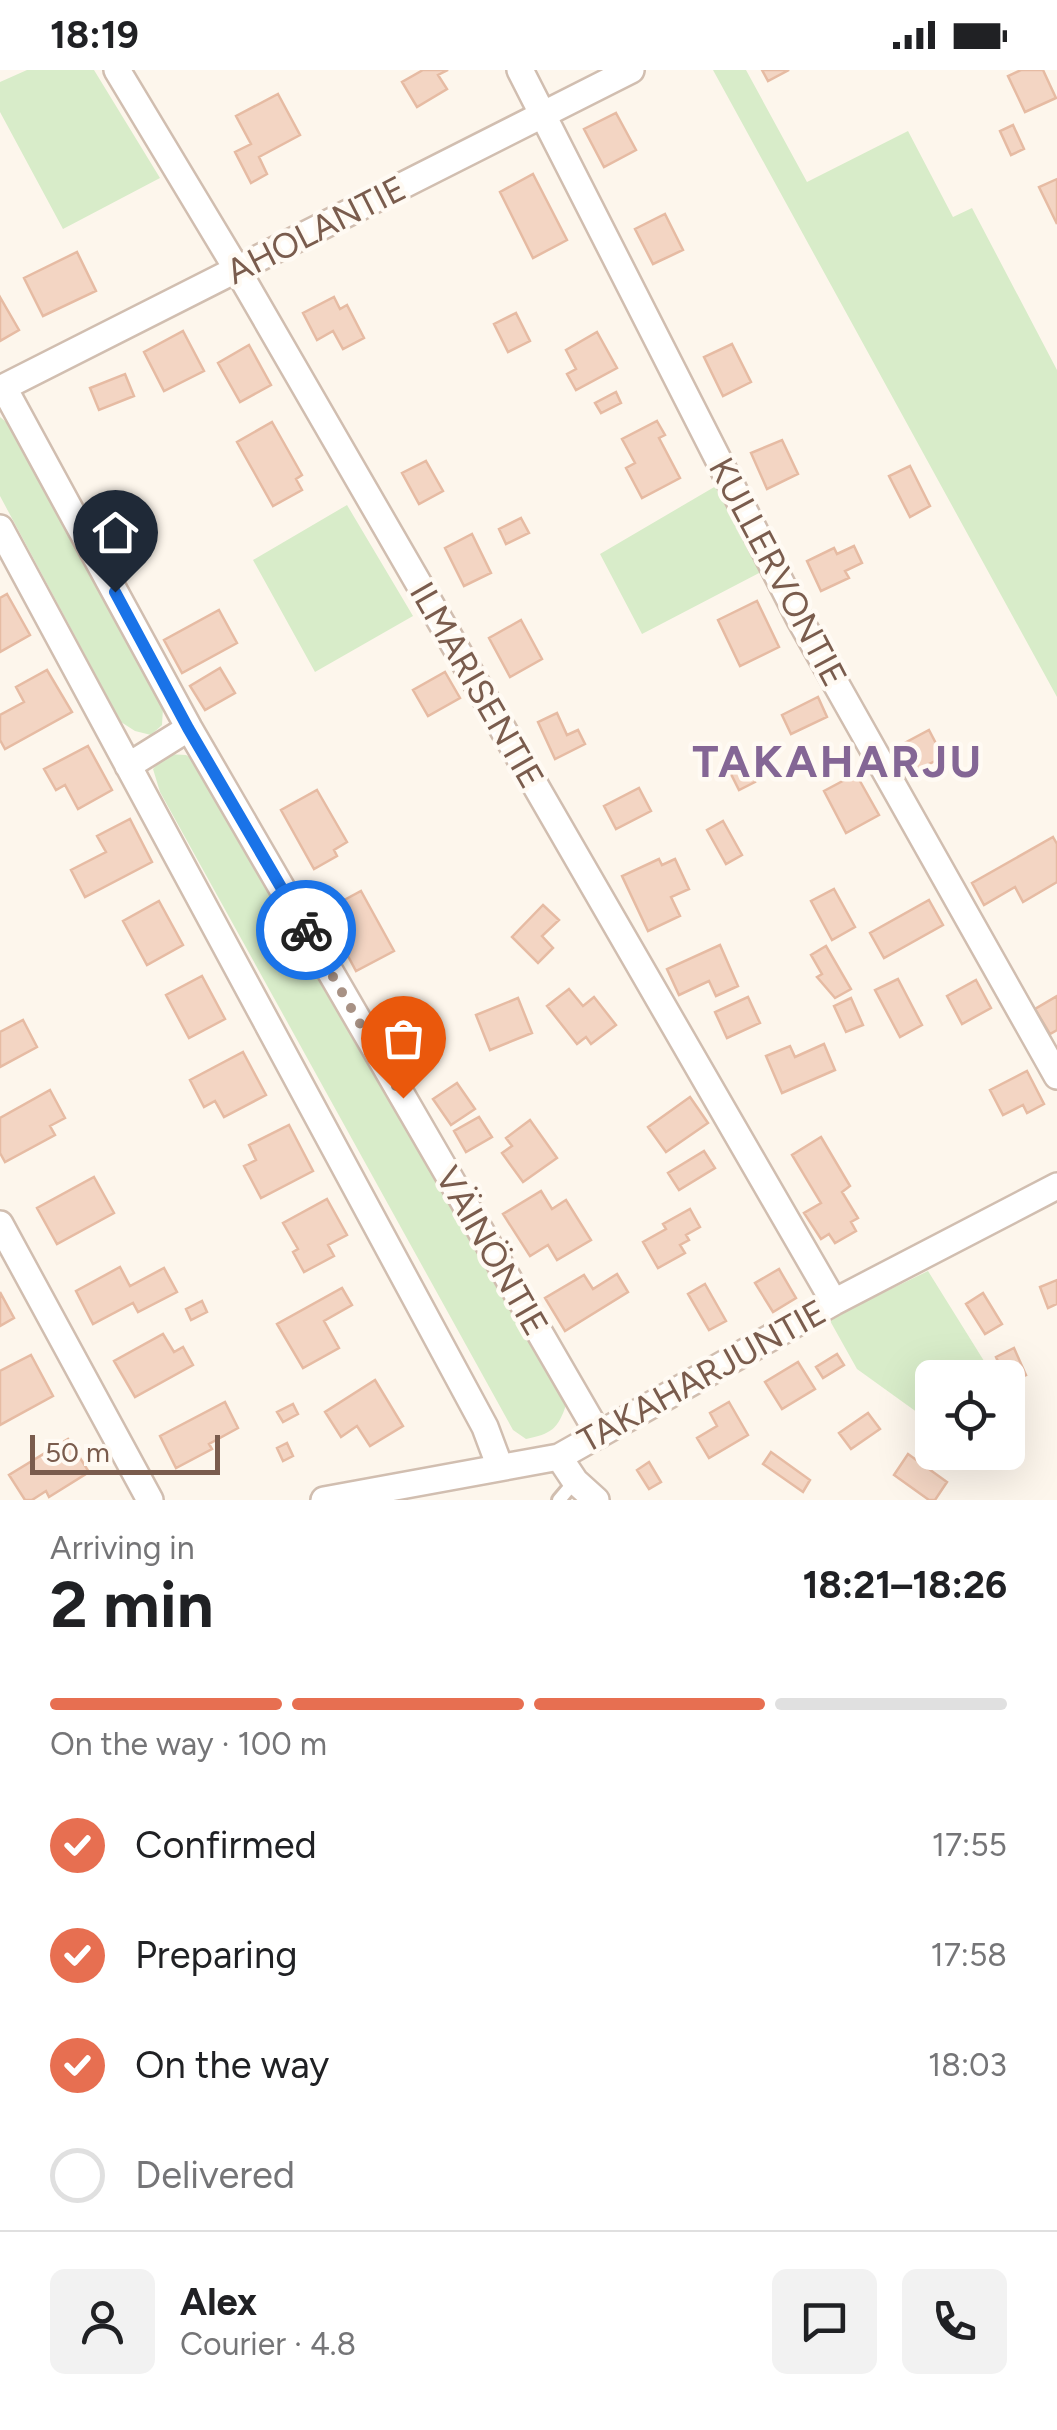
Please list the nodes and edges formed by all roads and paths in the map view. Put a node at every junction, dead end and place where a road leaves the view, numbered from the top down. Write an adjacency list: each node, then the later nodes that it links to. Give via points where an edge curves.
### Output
1 (117, 70): 5 (street, ILMARISENTIE)
2 (520, 70): 4 (street, KULLERVONTIE)
3 (631, 70): 4 (street, AHOLANTIE)
4 (541, 114): 5 (street, AHOLANTIE); 10 (street, KULLERVONTIE, via 800,620)
5 (238, 270): 6 (street, AHOLANTIE); 13 (street, ILMARISENTIE)
6 (2, 389): 8 (street, VÄINÖNTIE)
7 (0, 528): 9 (street)
8 (188, 728): 9 (street); 14 (street, VÄINÖNTIE)
9 (128, 766): 16 (street, via 485,1427)
10 (1057, 1076)
11 (1057, 1186): 13 (street, TAKAHARJUNTIE)
12 (0, 1224): 18 (street)
13 (834, 1302): 14 (street, TAKAHARJUNTIE)
14 (598, 1435): 15 (street, TAKAHARJUNTIE)
15 (558, 1457): 16 (street, TAKAHARJUNTIE); 17 (street)
16 (500, 1467): 19 (street, TAKAHARJUNTIE)
17 (567, 1490): 20 (street)
18 (150, 1500)
19 (324, 1500)
20 (596, 1500)

